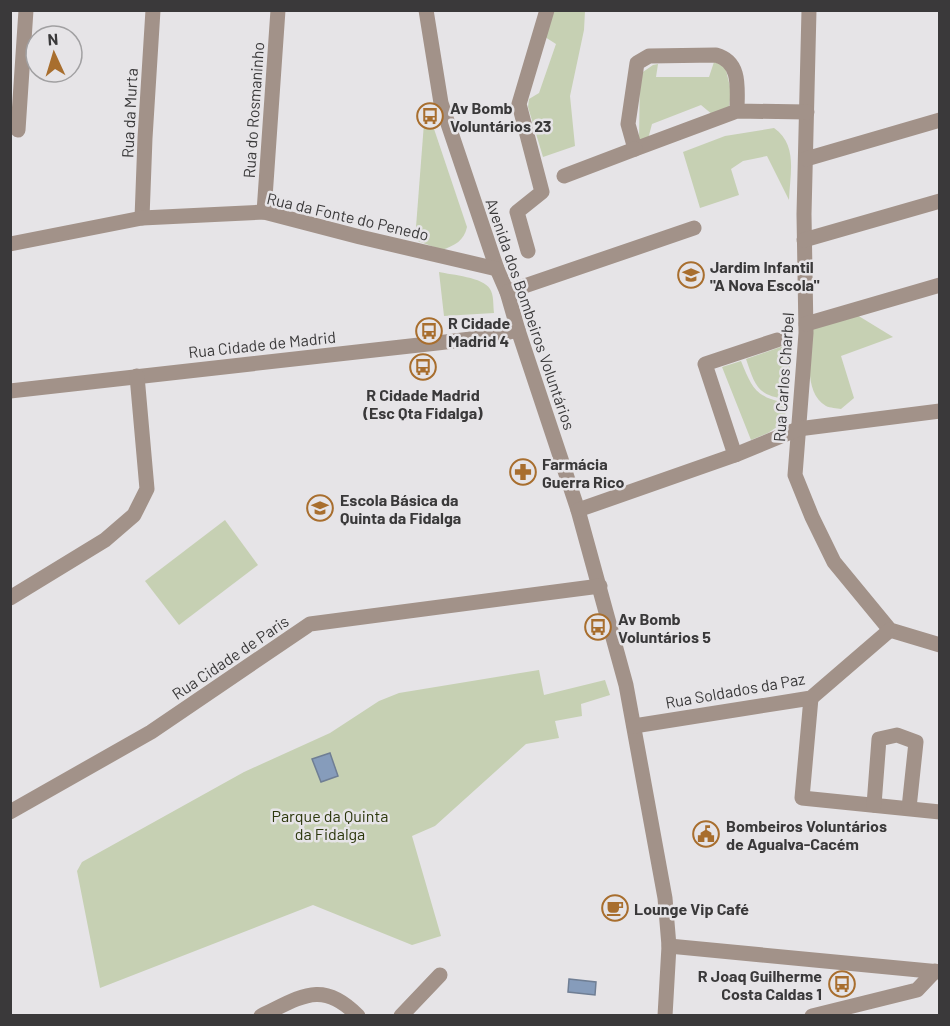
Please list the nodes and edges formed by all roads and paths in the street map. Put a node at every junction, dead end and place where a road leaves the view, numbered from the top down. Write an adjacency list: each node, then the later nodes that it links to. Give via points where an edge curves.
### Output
1 (26, 10): 10 (street)
2 (153, 10): 16 (street, Rua da Murta)
3 (278, 10): 15 (street, Rua do Rosmaninho)
4 (426, 10): 21 (street, Avenida dos Bombeiros Voluntários, via 441,103)
5 (547, 10): 20 (street, via 519,104 542,192 517,212)
6 (809, 10): 8 (street, Rua Carlos Charbel)
7 (737, 111): 8 (street); 11 (street); 11 (street, via 736,76 725,57 649,56 635,70 628,124)
8 (807, 112): 12 (street, Rua Carlos Charbel)
9 (939, 120): 12 (street)
10 (18, 130)
11 (635, 149): 13 (street)
12 (806, 159): 18 (street, Rua Carlos Charbel)
13 (564, 176)
14 (939, 201): 18 (street)
15 (264, 212): 16 (street, Rua da Fonte do Penedo); 21 (street, Rua da Fonte do Penedo)
16 (142, 218): 19 (street, Rua da Fonte do Penedo)
17 (693, 228): 23 (street)
18 (804, 240): 24 (street, Rua Carlos Charbel)
19 (10, 244)
20 (528, 251)
21 (497, 269): 23 (street, Avenida dos Bombeiros Voluntários)
22 (939, 285): 24 (street)
23 (507, 292): 25 (street, Avenida dos Bombeiros Voluntários)
24 (806, 324): 30 (street, Rua Carlos Charbel)
25 (518, 330): 27 (street, Rua Cidade de Madrid, via 488,337); 32 (street, Avenida dos Bombeiros Voluntários)
26 (777, 340): 31 (street, via 705,364)
27 (137, 376): 28 (street, Rua Cidade de Madrid); 34 (street, via 147,489 134,515 105,540)
28 (10, 391)
29 (939, 411): 30 (street)
30 (798, 429): 31 (street); 35 (street, Rua Carlos Charbel, via 795,475 812,517 834,562)
31 (735, 455): 32 (street)
32 (578, 510): 33 (street, Avenida dos Bombeiros Voluntários)
33 (600, 586): 38 (street, Avenida dos Bombeiros Voluntários); 41 (street, Rua Cidade de Paris, via 310,624 151,732)
34 (10, 598)
35 (890, 630): 36 (street); 37 (street, Rua Soldados da Paz)
36 (939, 645)
37 (811, 698): 38 (street, Rua Soldados da Paz); 39 (street, via 802,798)
38 (634, 726): 43 (street, Avenida dos Bombeiros Voluntários, via 662,876)
39 (874, 805): 40 (street); 40 (street, via 879,739 897,735 916,742)
40 (909, 808): 42 (street)
41 (10, 812)
42 (939, 812)
43 (669, 946): 44 (street); 49 (street, Avenida dos Bombeiros Voluntários)
44 (937, 972): 50 (street, via 917,990)
45 (440, 975): 48 (street)
46 (261, 1016): 47 (street, via 310,994 330,994)
47 (358, 1016)
48 (401, 1016)
49 (665, 1016)
50 (812, 1016)

